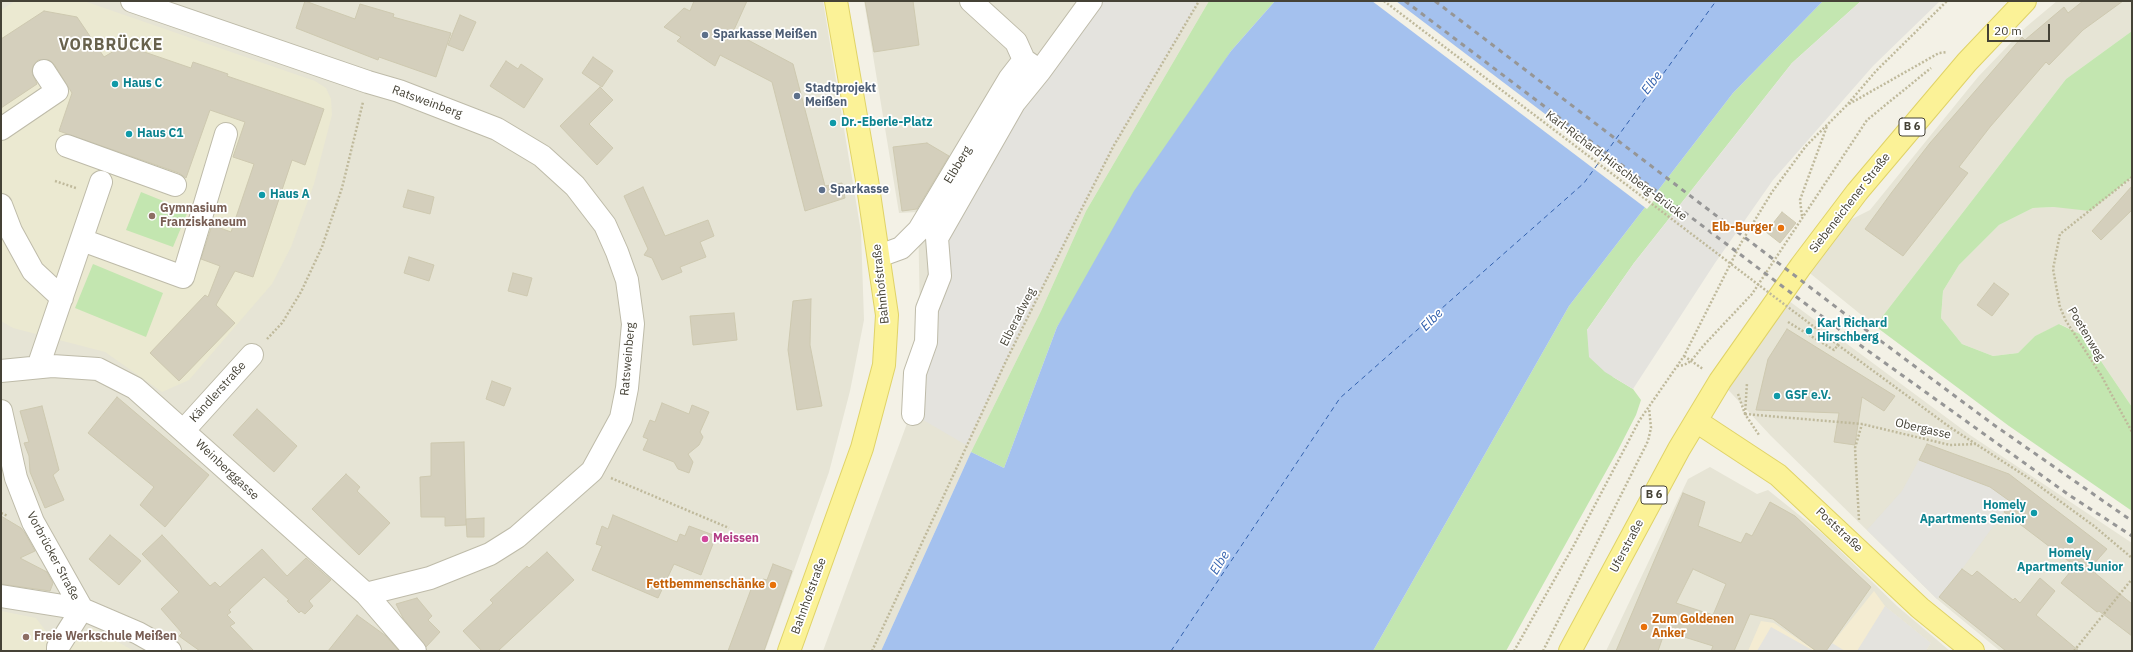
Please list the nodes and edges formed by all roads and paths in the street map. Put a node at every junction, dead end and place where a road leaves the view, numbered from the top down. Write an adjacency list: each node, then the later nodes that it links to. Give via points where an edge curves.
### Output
1 (132, 1): 13 (street, Ratsweinberg)
2 (836, 1): 25 (main road, Bahnhofstraße)
3 (971, 1): 10 (street, via 1016,42)
4 (1091, 1): 10 (street, Elbberg)
5 (1199, 1): 54 (path, Elberadweg, via 1113,147 1006,361)
6 (1384, 1): 28 (path, Karl-Richard-Hirschberg-Brücke, bridge)
7 (1947, 1): 14 (path, via 1876,71)
8 (2025, 1): 37 (main road, Siebeneichener Straße / B 6, via 1967,62 1857,192 1720,381)
9 (1946, 56): 14 (path, via 1952,52 1939,53)
10 (1032, 65): 25 (street, Elbberg, via 1010,78 919,230 901,248); 35 (street, via 1014,103 937,238 940,276 927,310 926,342 915,373)
11 (1934, 66): 23 (path, via 1867,120)
12 (44, 71): 16 (street, via 57,90)
13 (368, 82): 29 (path, via 342,188 322,247 301,292 282,323); 42 (street, Ratsweinberg, via 399,91 498,129 542,156 575,186 605,225 627,280 633,324 627,388 620,418)
14 (1847, 105): 15 (path)
15 (1827, 125): 23 (path, via 1800,200); 30 (path, via 1806,146 1772,192 1741,243)
16 (1, 129)
17 (226, 134): 24 (street, via 183,277)
18 (67, 146): 21 (street)
19 (2132, 177): 40 (path, Poetenweg, via 2060,234 2053,268 2060,306 2066,321 2101,375)
20 (101, 182): 24 (street)
21 (175, 185)
22 (1, 206): 26 (street, via 11,231 33,271)
23 (1802, 217): 30 (path, via 1752,294 1691,361)
24 (82, 240): 26 (street)
25 (879, 256): 53 (main road, Bahnhofstraße, via 887,315 884,366 862,448)
26 (62, 298): 31 (street)
27 (1788, 321): 28 (path, via 1834,350)
28 (1838, 345): 41 (path, Karl-Richard-Hirschberg-Brücke, via 1951,428)
29 (252, 355): 39 (street, Kändlerstraße)
30 (1677, 366): 33 (path)
31 (38, 367): 32 (street, Weinberggasse); 39 (street, Weinberggasse, via 98,369 135,388)
32 (1, 371)
33 (1649, 408): 55 (path); 56 (path, via 1651,428 1648,441)
34 (1, 411): 49 (street, Vorbrücker Straße, via 16,478 33,522)
35 (914, 414)
36 (1745, 414): 38 (path, Obergasse)
37 (1696, 421): 44 (main road, Poststraße, via 1778,474); 57 (main road, Uferstraße / B 6)
38 (1862, 424): 41 (path, Obergasse, via 1950,445); 44 (path, via 1856,448)
39 (184, 430): 47 (street, Weinberggasse)
40 (2132, 432)
41 (1977, 444): 45 (path, via 2094,526)
42 (592, 471): 43 (path); 47 (street, Ratsweinberg, via 517,537 490,554 430,578)
43 (729, 528)
44 (1861, 551): 58 (main road, Poststraße, via 1920,608)
45 (2132, 558)
46 (2132, 580): 59 (path)
47 (366, 594): 52 (street, Weinberggasse)
48 (1, 596): 49 (street)
49 (82, 609): 50 (street); 51 (street, via 138,633)
50 (58, 651)
51 (170, 651)
52 (415, 651)
53 (789, 651)
54 (872, 651)
55 (1514, 651)
56 (1542, 651)
57 (1570, 651)
58 (1973, 651)
59 (2074, 651)

